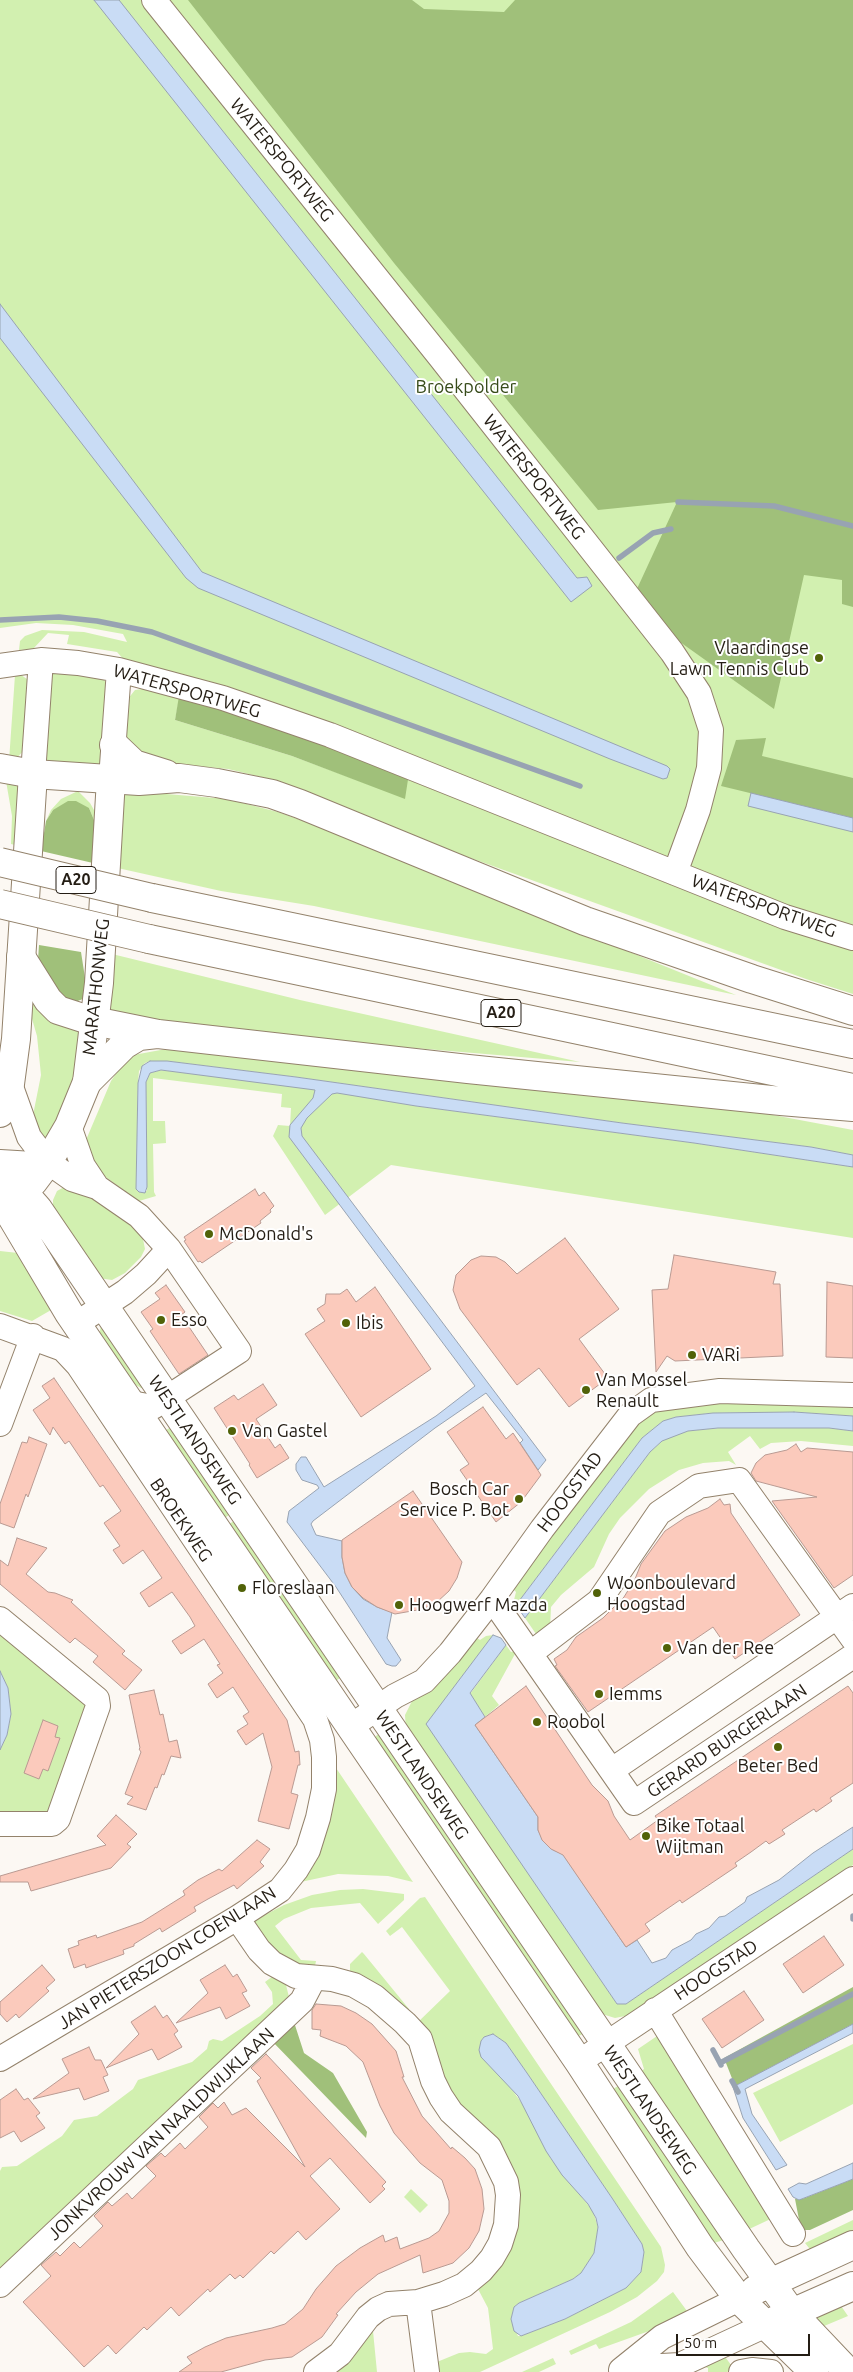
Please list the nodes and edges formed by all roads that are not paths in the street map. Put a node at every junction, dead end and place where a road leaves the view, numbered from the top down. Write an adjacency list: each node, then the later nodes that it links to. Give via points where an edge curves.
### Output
1 (154, 0): 11 (street, WATERSPORTWEG, via 672,652 699,693 711,730 709,768)
2 (40, 660): 3 (street, WATERSPORTWEG); 4 (street, WATERSPORTWEG); 7 (street)
3 (0, 666)
4 (119, 670): 5 (street, MARATHONWEG); 11 (street, WATERSPORTWEG, via 223,698 330,735)
5 (114, 745): 8 (main road, via 134,764); 9 (street, MARATHONWEG)
6 (0, 768): 7 (main road)
7 (34, 774): 9 (main road); 14 (main road)
8 (179, 778): 9 (main road); 15 (main road, via 247,788 300,804 585,921 723,970)
9 (111, 779): 16 (main road, MARATHONWEG)
10 (0, 862): 18 (main road, A20, bridge, via 152,898)
11 (675, 873): 13 (street, WATERSPORTWEG, via 785,918)
12 (0, 904): 21 (main road, A20, bridge, via 149,939)
13 (853, 938)
14 (21, 957): 16 (main road, via 58,1010); 20 (main road)
15 (853, 1011)
16 (95, 1020): 17 (main road); 19 (main road, MARATHONWEG)
17 (158, 1034): 19 (main road, via 139,1036 124,1045); 22 (main road, via 762,1100)
18 (853, 1044)
19 (87, 1082): 24 (main road, MARATHONWEG)
20 (10, 1084): 23 (main road); 25 (street, via 29,1137)
21 (853, 1088)
22 (853, 1106)
23 (0, 1113)
24 (69, 1126): 25 (main road, MARATHONWEG); 28 (street, via 83,1166)
25 (48, 1162): 26 (main road, via 33,1166); 28 (street, via 72,1179); 29 (main road, MARATHONWEG)
26 (0, 1164)
27 (0, 1176): 29 (main road, WESTLANDSEWEG)
28 (97, 1187): 30 (street, via 139,1216)
29 (8, 1204): 31 (main road, WESTLANDSEWEG); 32 (main road, WESTLANDSEWEG)
30 (169, 1249): 31 (street, via 146,1274); 36 (street, via 239,1351)
31 (104, 1306): 32 (street); 36 (main road, WESTLANDSEWEG)
32 (76, 1324): 37 (main road, WESTLANDSEWEG)
33 (0, 1326): 34 (street)
34 (33, 1336): 38 (street); 46 (street, BROEKWEG, via 63,1349 78,1365)
35 (853, 1395): 39 (street, HOOGSTAD, via 720,1391 651,1400 630,1415 542,1528)
36 (167, 1398): 37 (street, via 153,1407); 45 (main road, WESTLANDSEWEG)
37 (132, 1403): 47 (main road, WESTLANDSEWEG)
38 (0, 1424)
39 (492, 1599): 43 (street, GERARD BURGERLAAN); 45 (street, HOOGSTAD, via 450,1653 424,1680)
40 (845, 1611): 42 (street); 43 (street, via 739,1480 698,1486 659,1514 599,1601); 48 (street)
41 (0, 1619): 49 (street, via 97,1699 98,1706 58,1819 52,1824)
42 (853, 1639)
43 (531, 1653): 48 (street, GERARD BURGERLAAN)
44 (853, 1656): 48 (street, GERARD BURGERLAAN, via 634,1803)
45 (377, 1709): 47 (street, HOOGSTAD); 54 (main road, WESTLANDSEWEG)
46 (315, 1719): 51 (street, JAN PIETERSZOON COENLAAN, via 322,1740 324,1789 308,1850 280,1890)
47 (350, 1727): 56 (main road, WESTLANDSEWEG)
48 (612, 1770)
49 (0, 1824)
50 (853, 1879): 53 (street, HOOGSTAD)
51 (237, 1918): 52 (street, via 272,1963 296,1976); 55 (street, JAN PIETERSZOON COENLAAN)
52 (314, 1978): 60 (street, JONKVROUW VAN NAALDWIJKLAAN, via 302,2001); 63 (street, via 354,1985 375,1996 406,2023 420,2039 441,2097 451,2112 489,2147 506,2182 506,2225 492,2258 464,2285)
53 (655, 2010): 54 (street, HOOGSTAD); 57 (street)
54 (605, 2044): 56 (street, HOOGSTAD); 59 (main road, WESTLANDSEWEG)
55 (0, 2059)
56 (579, 2062): 62 (main road, WESTLANDSEWEG, via 695,2239)
57 (793, 2234)
58 (853, 2245): 59 (main road)
59 (770, 2283): 62 (main road); 64 (main road, WESTLANDSEWEG)
60 (0, 2285)
61 (853, 2286): 64 (main road)
62 (739, 2299): 65 (main road, WESTLANDSEWEG); 66 (street, via 662,2337)
63 (418, 2302): 67 (street, via 389,2304 378,2310 368,2317 340,2354); 68 (street)
64 (792, 2312): 65 (main road); 70 (main road, WESTLANDSEWEG)
65 (766, 2325): 66 (street, via 680,2365); 69 (main road, WESTLANDSEWEG)
66 (621, 2370)
67 (316, 2372)
68 (427, 2372)
69 (814, 2372)
70 (848, 2372)

